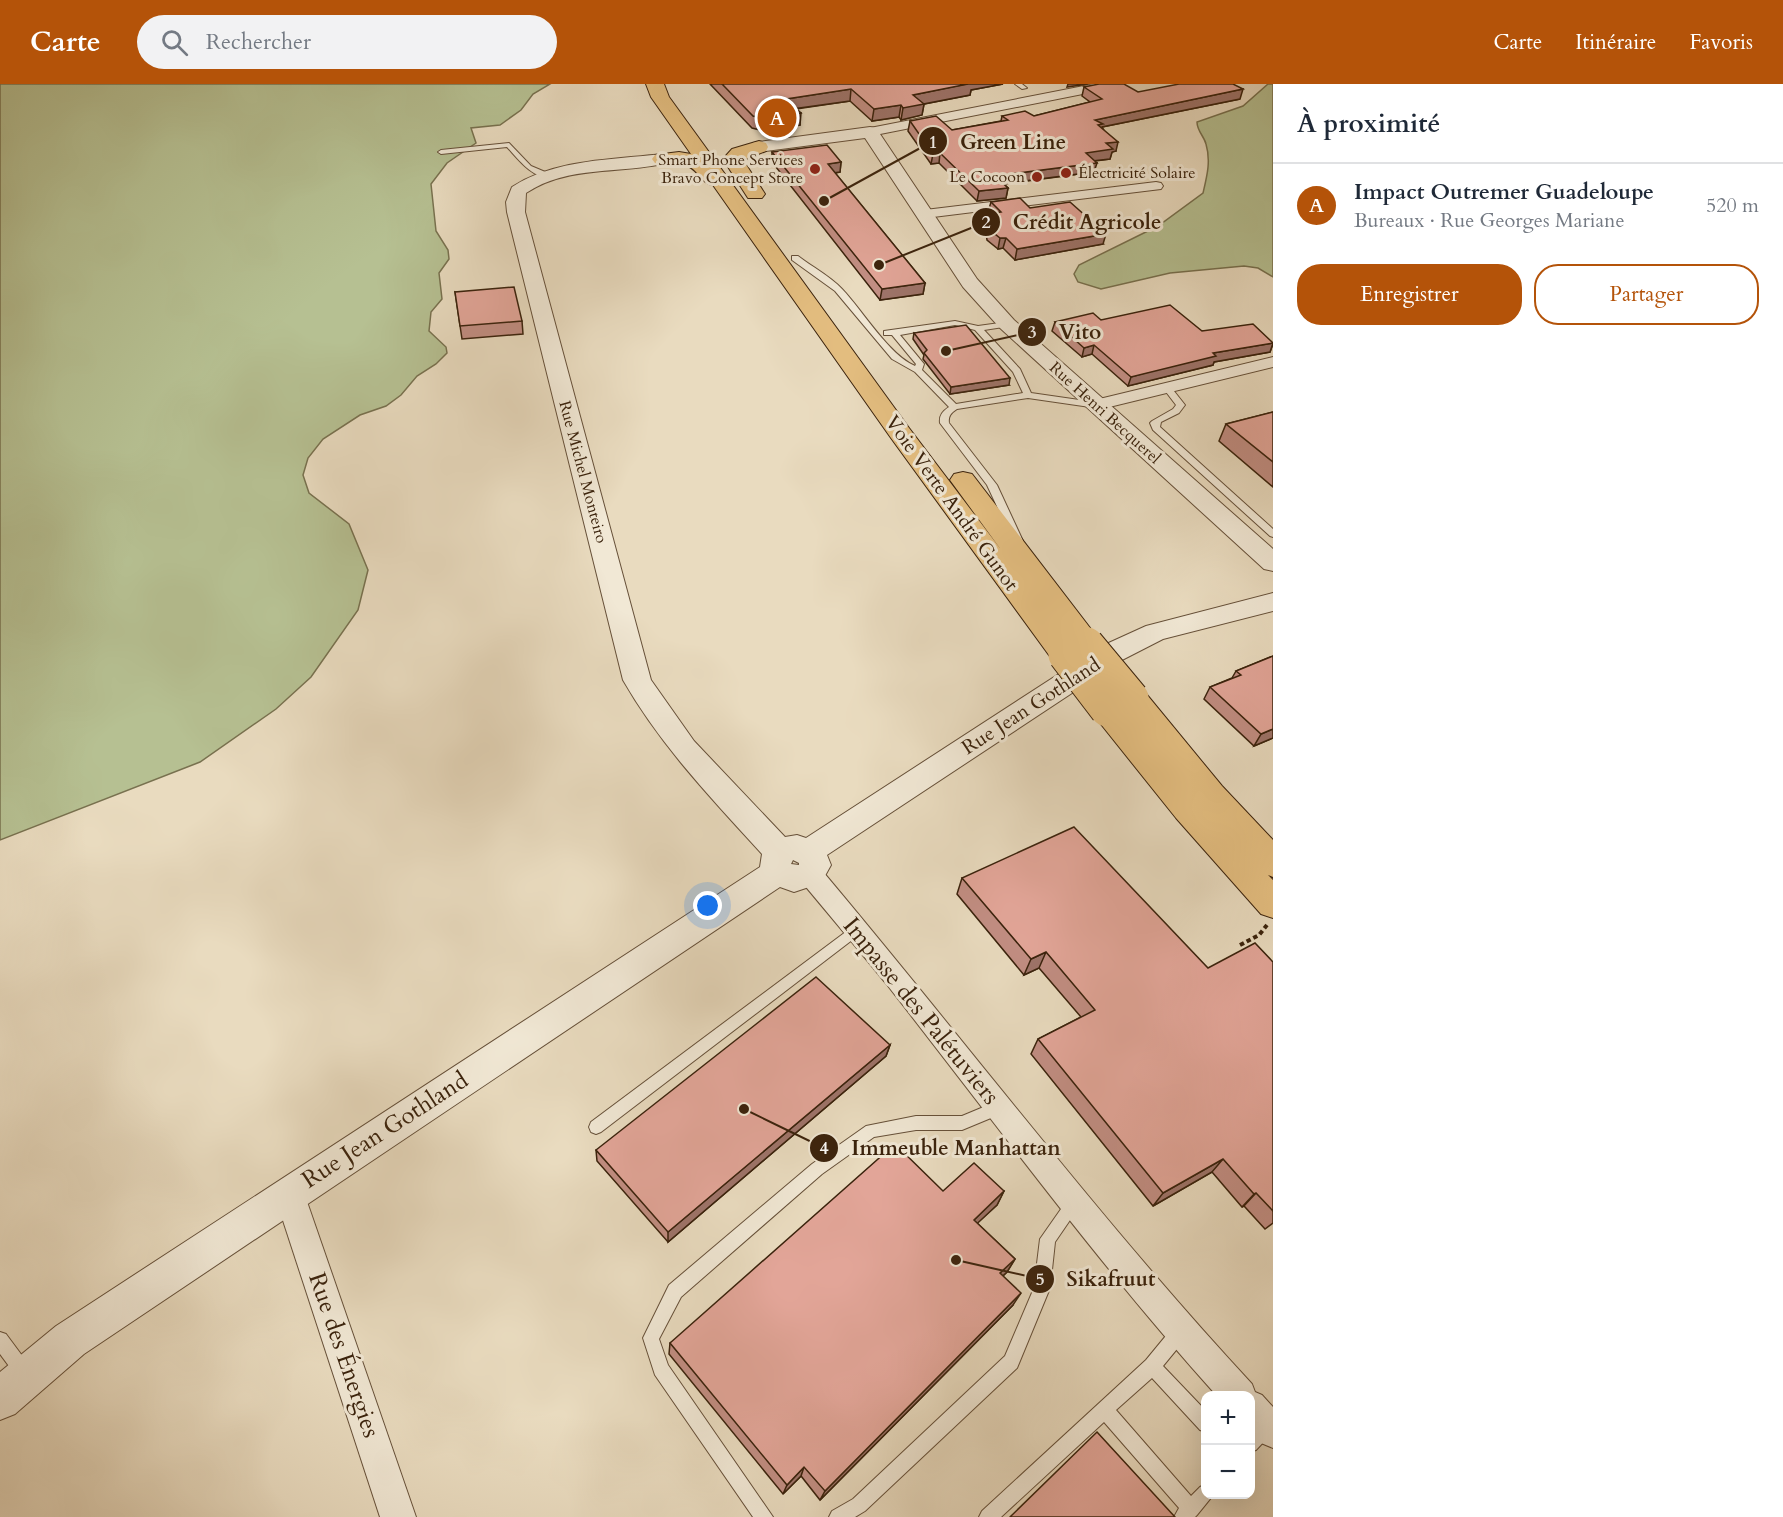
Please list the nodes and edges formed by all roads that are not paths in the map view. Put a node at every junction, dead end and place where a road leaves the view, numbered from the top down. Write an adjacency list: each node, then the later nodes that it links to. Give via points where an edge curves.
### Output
1 (655, 84): 4 (main road, Voie Verte André Gunot, via 660,97)
2 (662, 84): 4 (main road, Voie Verte André Gunot, via 675,97)
3 (1113, 84): 5 (street)
4 (688, 124): 6 (main road, via 716,140); 8 (main road, via 690,147); 11 (main road, Voie Verte André Gunot)
5 (870, 132): 6 (street); 12 (street, Rue Henri Becquerel)
6 (759, 147): 11 (main road, via 733,159 758,198)
7 (441, 152): 9 (lane, via 509,145 529,167)
8 (662, 159): 9 (street, Rue Michel Monteiro); 11 (main road, via 699,163 731,204)
9 (547, 176): 30 (street, Rue Michel Monteiro, via 518,191 516,212 637,680 663,724 685,751)
10 (1155, 186): 12 (street)
11 (750, 210): 13 (main road, Voie Verte André Gunot); 28 (main road, Voie Verte André Gunot, via 900,433)
12 (925, 214): 14 (street, Rue Henri Becquerel, via 978,294)
13 (795, 258): 16 (lane, via 838,289); 26 (main road, Voie Verte André Gunot)
14 (1006, 324): 15 (lane); 22 (street, Rue Henri Becquerel)
15 (978, 328): 17 (lane, via 956,323); 21 (lane, via 1017,371)
16 (876, 332): 17 (lane); 19 (lane, via 895,357)
17 (894, 333): 19 (lane, via 920,364)
18 (1273, 362): 20 (street)
19 (918, 370): 23 (lane)
20 (1167, 388): 22 (street); 24 (lane, via 1181,405 1176,412 1159,419 1156,428)
21 (1028, 395): 22 (lane); 23 (lane)
22 (1097, 405): 25 (street, Rue Henri Becquerel)
23 (954, 407): 26 (lane, via 946,412 945,423 992,485)
24 (1273, 534)
25 (1273, 563)
26 (1031, 569): 28 (main road, Voie Verte André Gunot)
27 (1273, 602): 30 (street, Rue Jean Gothland, via 1155,632 1112,653)
28 (1076, 649): 29 (main road, Voie Verte André Gunot, bridge)
29 (1119, 704): 31 (main road, Voie Verte André Gunot); 32 (main road, Voie Verte André Gunot, via 1211,836)
30 (794, 862): 33 (street, Impasse des Palétuviers); 36 (street, Rue Jean Gothland)
31 (1273, 864)
32 (1273, 904)
33 (855, 930): 34 (street, Impasse des Palétuviers); 35 (lane)
34 (998, 1108): 37 (street, Impasse des Palétuviers); 49 (lane, via 962,1124 916,1123 871,1131 818,1169 675,1291 651,1338 661,1369)
35 (596, 1127)
36 (289, 1193): 41 (street, Rue Jean Gothland, via 70,1340); 48 (street, Rue des Énergies)
37 (1073, 1203): 38 (street, Impasse des Palétuviers); 50 (lane, via 1048,1239 1042,1288 1011,1362 859,1505)
38 (1180, 1332): 40 (lane); 42 (street, Impasse des Palétuviers)
39 (0, 1340): 41 (lane)
40 (1152, 1366): 44 (lane); 45 (lane)
41 (26, 1374): 43 (street, Rue Jean Gothland)
42 (1236, 1391)
43 (0, 1398)
44 (1105, 1410): 47 (lane); 51 (lane)
45 (1201, 1419)
46 (1201, 1498): 47 (lane)
47 (1187, 1513)
48 (398, 1517)
49 (764, 1517)
50 (838, 1517)
51 (988, 1517)

